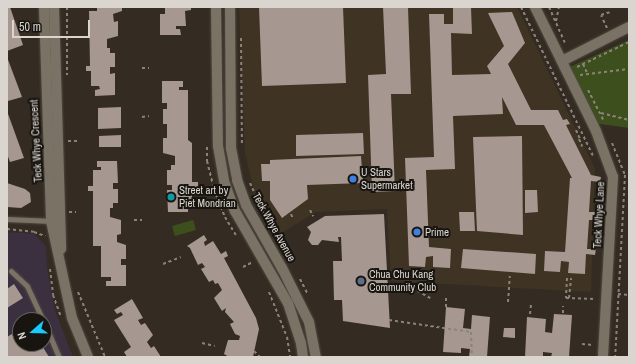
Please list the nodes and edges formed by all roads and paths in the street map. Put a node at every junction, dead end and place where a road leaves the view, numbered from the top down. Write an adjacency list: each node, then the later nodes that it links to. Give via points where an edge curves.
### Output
1 (44, 7): 45 (street, Teck Whye Crescent)
2 (54, 7): 45 (street, Teck Whye Crescent)
3 (216, 7): 92 (street, via 218,146 225,184 235,211 288,303)
4 (230, 7): 93 (street, Teck Whye Avenue, via 231,148 237,180 246,205 309,322)
5 (521, 7): 33 (path)
6 (535, 7): 16 (street, Teck Whye Lane)
7 (549, 7): 10 (path)
8 (559, 7): 10 (path)
9 (610, 12): 11 (path, via 602,15)
10 (556, 22): 15 (path)
11 (606, 26)
12 (629, 27): 15 (street)
13 (241, 30): 32 (path)
14 (629, 42): 17 (path)
15 (572, 56): 16 (street)
16 (562, 61): 61 (street, Teck Whye Lane, via 605,152 613,177)
17 (583, 64): 20 (path); 22 (path)
18 (142, 68): 19 (path)
19 (149, 68)
20 (577, 68)
21 (629, 69): 22 (path)
22 (588, 74): 23 (path)
23 (580, 75)
24 (600, 113): 27 (path)
25 (149, 116): 26 (path)
26 (142, 117)
27 (629, 120)
28 (576, 130): 31 (path)
29 (80, 140): 30 (path)
30 (68, 141)
31 (582, 146)
32 (242, 150)
33 (595, 160)
34 (248, 179): 41 (path)
35 (310, 210): 39 (path)
36 (71, 212): 37 (path)
37 (76, 212)
38 (290, 214): 42 (path)
39 (313, 216)
40 (7, 219): 45 (lane)
41 (266, 219)
42 (293, 219)
43 (134, 220): 44 (path)
44 (142, 220)
45 (56, 221): 88 (street, Teck Whye Crescent, via 62,273 72,318)
46 (7, 230): 47 (path, via 34,232 46,237)
47 (48, 243)
48 (181, 257): 50 (path)
49 (253, 262): 51 (path)
50 (163, 264)
51 (243, 267)
52 (50, 268): 78 (path, via 52,295)
53 (11, 270): 73 (lane, via 27,286)
54 (296, 272): 67 (path)
55 (510, 276): 68 (path)
56 (567, 278): 65 (path, via 566,298)
57 (571, 278): 65 (path)
58 (395, 288): 63 (path, via 412,288)
59 (77, 291): 89 (path)
60 (596, 292): 66 (path)
61 (607, 293): 62 (path); 95 (street, Teck Whye Lane)
62 (629, 295)
63 (430, 298)
64 (446, 298): 72 (path)
65 (569, 298): 66 (path)
66 (596, 299): 70 (path)
67 (310, 300)
68 (508, 302)
69 (531, 304): 76 (path)
70 (595, 304)
71 (563, 306): 75 (path)
72 (446, 307)
73 (40, 312)
74 (278, 313): 91 (path, via 287,337)
75 (562, 313)
76 (530, 314)
77 (389, 320): 94 (path, via 471,332)
78 (63, 324)
79 (593, 337): 86 (path)
80 (52, 340): 87 (lane)
81 (202, 343): 84 (path)
82 (582, 344): 83 (path)
83 (589, 344)
84 (215, 346)
85 (254, 351): 90 (path)
86 (592, 351)
87 (59, 357)
88 (88, 357)
89 (105, 357)
90 (260, 357)
91 (290, 357)
92 (303, 357)
93 (316, 357)
94 (472, 357)
95 (603, 357)

